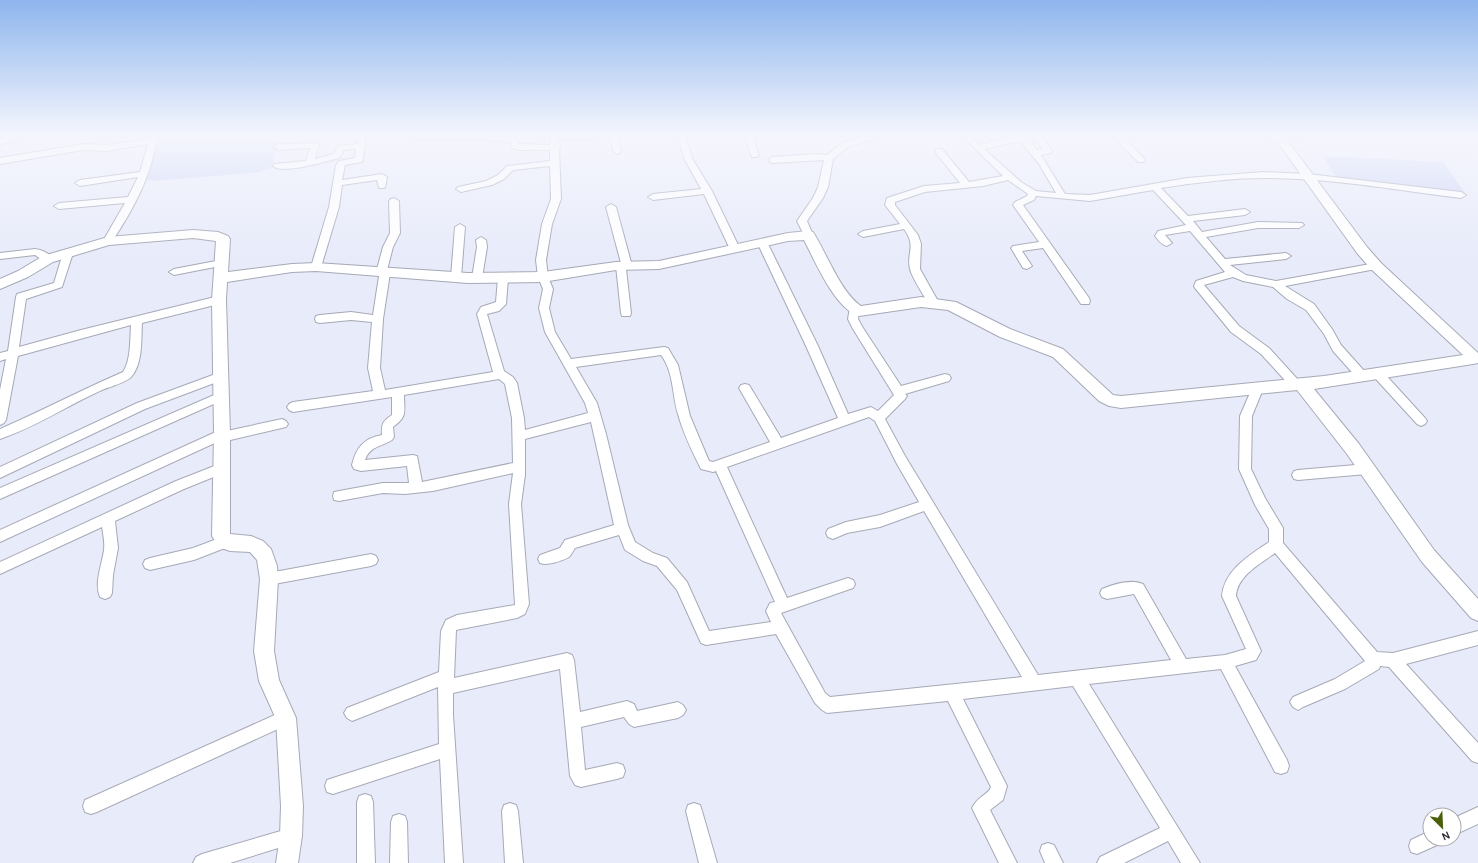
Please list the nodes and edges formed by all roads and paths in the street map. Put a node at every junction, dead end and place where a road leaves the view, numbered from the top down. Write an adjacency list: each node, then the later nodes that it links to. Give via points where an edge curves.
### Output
1 (134, 175): 14 (street)
2 (142, 175): 25 (street)
3 (339, 175): 15 (street)
4 (503, 175): 19 (street, via 489,183)
5 (555, 175): 57 (street, via 556,199 546,228 541,260)
6 (698, 175): 20 (street)
7 (825, 175): 35 (street, via 818,198 802,220)
8 (959, 175): 16 (street)
9 (1052, 175): 23 (street)
10 (1250, 175): 18 (street)
11 (1260, 175): 13 (street)
12 (1011, 177): 16 (street); 21 (street)
13 (1308, 177): 22 (street); 50 (street)
14 (80, 183)
15 (338, 183): 17 (street, via 379,176 382,177); 51 (street, via 331,222)
16 (967, 185): 32 (street, via 924,189 891,199 890,205)
17 (382, 186)
18 (1154, 186): 23 (street, via 1098,197); 30 (street)
19 (461, 188)
20 (707, 191): 24 (street); 42 (street)
21 (1033, 193): 23 (street); 41 (street, via 1031,198 1018,204)
22 (1461, 195)
23 (1062, 196)
24 (653, 197)
25 (131, 200): 27 (street); 38 (street)
26 (394, 201): 54 (street, via 395,233 388,247)
27 (59, 206)
28 (611, 207): 48 (street)
29 (1245, 212): 30 (street)
30 (1190, 223): 36 (street); 40 (street, via 1161,233 1160,236)
31 (1299, 225): 36 (street, via 1258,225)
32 (906, 226): 34 (street); 64 (street, via 915,240 915,269)
33 (460, 227): 56 (street)
34 (863, 234)
35 (808, 235): 39 (street, via 788,236); 65 (street, via 840,291)
36 (1200, 235): 47 (street)
37 (481, 240): 58 (street)
38 (108, 241): 43 (street); 52 (street, via 185,235 218,236 223,239)
39 (762, 242): 42 (street); 90 (street)
40 (1167, 243)
41 (1045, 245): 49 (street, via 1016,248); 63 (street)
42 (735, 249): 48 (street, via 659,265)
43 (68, 254): 46 (street); 70 (street, via 58,285 21,297)
44 (0, 256): 46 (street, via 35,252)
45 (1286, 256): 47 (street)
46 (48, 259): 60 (street)
47 (1224, 262): 55 (street)
48 (624, 266): 57 (street); 66 (street)
49 (1027, 266)
50 (1376, 266): 61 (street); 72 (street)
51 (316, 267): 52 (street); 54 (street)
52 (220, 271): 53 (street); 62 (street)
53 (174, 272)
54 (383, 273): 56 (street); 68 (street)
55 (1233, 273): 61 (street, via 1248,279); 79 (street, via 1200,283 1199,286 1234,328 1264,351)
56 (456, 277): 58 (street)
57 (543, 277): 59 (street); 73 (street, via 548,289 544,308 550,332)
58 (477, 278): 59 (street)
59 (503, 278): 75 (street, via 501,304 485,310 482,314)
60 (0, 284)
61 (1276, 284): 77 (street, via 1310,307 1337,348)
62 (219, 300): 69 (street); 76 (street)
63 (1086, 301)
64 (934, 303): 65 (street, via 921,302); 81 (street, via 959,308 1005,334 1058,353 1109,400 1121,402)
65 (854, 310): 82 (street, via 853,319 858,328)
66 (626, 313)
67 (320, 319): 68 (street, via 351,316)
68 (378, 319): 84 (street, via 374,368)
69 (138, 321): 70 (street); 93 (street, via 134,357 127,375)
70 (13, 353): 71 (street); 88 (street)
71 (0, 357)
72 (1476, 360): 74 (street)
73 (568, 364): 87 (street, via 585,392); 97 (street, via 664,351 673,365 684,416 700,455 705,465 712,467)
74 (1378, 374): 77 (street); 91 (street)
75 (500, 375): 83 (street); 95 (street, via 511,383)
76 (221, 376): 85 (street); 101 (street, via 172,393)
77 (1362, 376): 79 (street)
78 (945, 378): 82 (street)
79 (1298, 385): 81 (street); 100 (street)
80 (745, 388): 96 (street)
81 (1256, 389): 112 (street, via 1246,416 1245,469 1276,528)
82 (899, 391): 89 (street, via 899,399)
83 (398, 392): 84 (street); 103 (street, via 398,417 387,425 388,437 370,443 364,448 358,465 414,460)
84 (380, 395): 86 (street)
85 (221, 396): 94 (street); 104 (street)
86 (294, 407)
87 (595, 416): 95 (street); 108 (street)
88 (0, 418)
89 (879, 418): 90 (street, via 871,412); 106 (street)
90 (845, 420): 96 (street)
91 (1421, 421)
92 (282, 424): 94 (street)
93 (0, 434)
94 (222, 436): 99 (street); 110 (street)
95 (519, 436): 98 (street)
96 (778, 444): 97 (street)
97 (719, 464): 121 (street)
98 (519, 467): 103 (street); 130 (street, via 515,504 522,604 517,611 451,625 448,631)
99 (222, 468): 107 (street); 111 (street, via 221,536)
100 (1367, 468): 102 (street); 122 (street, via 1428,556)
101 (0, 473)
102 (1298, 475)
103 (416, 488): 105 (street, via 383,488)
104 (0, 494)
105 (339, 496)
106 (928, 504): 109 (street, via 880,521); 131 (street)
107 (108, 519): 116 (street); 119 (street, via 111,548)
108 (622, 528): 113 (street, via 570,544 565,552); 123 (street, via 630,546 662,562 682,586 706,638)
109 (833, 533)
110 (0, 536)
111 (225, 542): 115 (street, via 194,554); 117 (street, via 247,543 258,547 267,559)
112 (1276, 545): 125 (street); 127 (street, via 1251,562 1230,583 1229,596 1254,651 1250,655)
113 (545, 559)
114 (371, 560): 117 (street)
115 (150, 564)
116 (0, 568)
117 (269, 579): 136 (street, via 264,651 270,681)
118 (848, 584): 121 (street)
119 (105, 593)
120 (1107, 593): 128 (street, via 1138,588)
121 (783, 605): 123 (street, via 773,609)
122 (1478, 612)
123 (780, 627): 132 (street, via 820,698 827,705)
124 (1478, 638): 126 (street)
125 (1373, 659): 126 (street); 133 (street, via 1374,664 1340,684)
126 (1393, 660): 139 (street)
127 (1225, 662): 128 (street); 140 (street)
128 (1182, 666): 129 (street)
129 (1077, 678): 131 (street); 150 (street)
130 (446, 682): 135 (street); 137 (street, via 567,660); 138 (street)
131 (1034, 683): 132 (street)
132 (952, 693): 159 (street, via 999,786 998,796 980,808)
133 (1298, 702)
134 (678, 710): 137 (street, via 634,719 629,709 626,709)
135 (352, 713)
136 (286, 718): 144 (street); 151 (street, via 292,806)
137 (572, 721): 141 (street, via 579,778)
138 (447, 749): 142 (street); 156 (street)
139 (1478, 755)
140 (1281, 766)
141 (617, 771)
142 (333, 786)
143 (365, 802): 154 (street)
144 (91, 806)
145 (510, 811): 157 (street)
146 (694, 811): 158 (street)
147 (1478, 814): 149 (street)
148 (399, 822): 155 (street)
149 (1462, 823)
150 (1171, 831): 160 (street); 161 (street)
151 (291, 836): 152 (street); 153 (street)
152 (202, 863)
153 (288, 863)
154 (366, 863)
155 (399, 863)
156 (454, 863)
157 (514, 863)
158 (708, 863)
159 (1008, 863)
160 (1106, 863)
161 (1191, 863)

